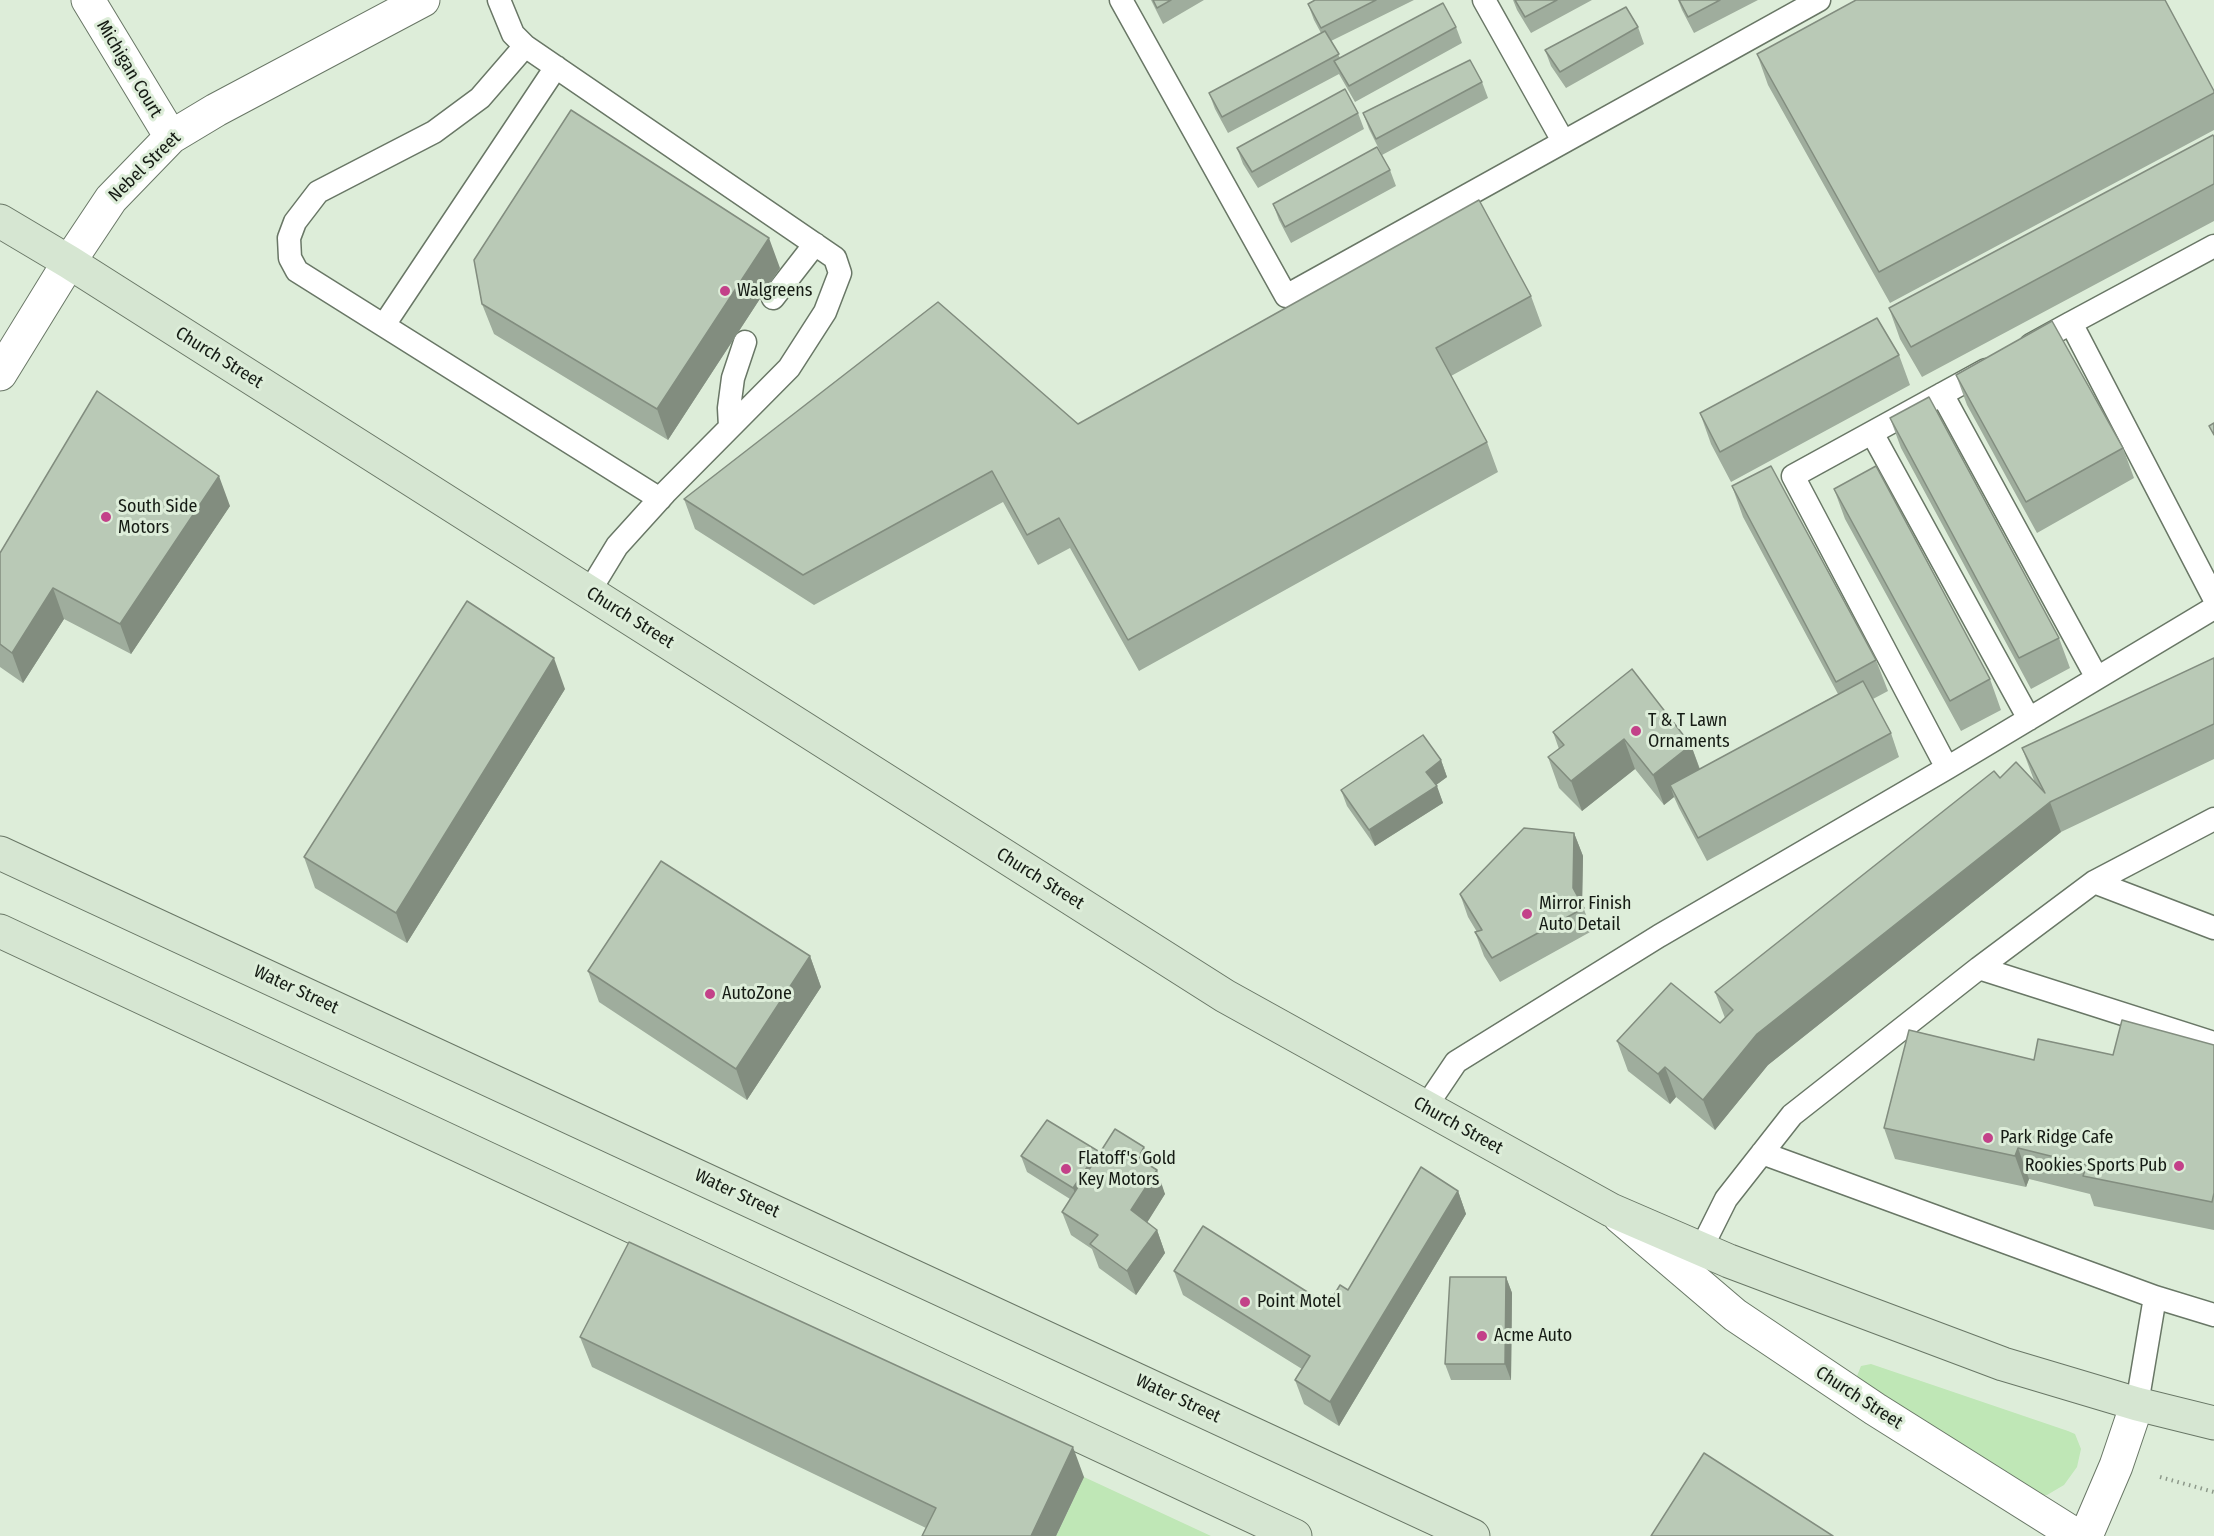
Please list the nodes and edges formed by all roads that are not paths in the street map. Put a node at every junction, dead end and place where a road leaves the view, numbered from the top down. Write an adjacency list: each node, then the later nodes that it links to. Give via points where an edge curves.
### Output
1 (88, 0): 9 (street, Michigan Court)
2 (423, 0): 9 (street, Nebel Street)
3 (500, 0): 7 (lane, via 513,34)
4 (1121, 0): 10 (lane, via 1286,296)
5 (1484, 0): 10 (lane)
6 (1819, 0): 10 (lane)
7 (525, 46): 8 (lane); 17 (lane, via 480,98 434,132 318,192 295,222 289,248 297,271)
8 (556, 67): 12 (lane); 17 (lane)
9 (171, 137): 14 (street, Nebel Street, via 111,199)
10 (1563, 141)
11 (0, 221): 14 (main road, Church Street)
12 (815, 244): 15 (lane); 21 (lane, via 835,258 840,273 825,312 789,368)
13 (2214, 246): 16 (lane)
14 (69, 262): 19 (street, Nebel Street); 24 (main road, Church Street)
15 (773, 298)
16 (2071, 323): 20 (lane); 25 (lane)
17 (384, 325): 23 (lane)
18 (745, 342): 21 (lane, via 733,378)
19 (0, 374)
20 (1942, 394): 22 (lane); 27 (lane)
21 (730, 427): 23 (lane)
22 (1872, 433): 28 (lane); 29 (lane, via 1793,476)
23 (660, 498): 24 (lane, via 617,546)
24 (589, 592): 37 (main road, Church Street, via 1225,996)
25 (2214, 598)
26 (2214, 608): 27 (lane)
27 (2097, 678): 28 (lane)
28 (2029, 719): 29 (lane)
29 (1947, 768): 37 (lane, via 1659,936 1456,1062)
30 (2214, 819): 32 (lane)
31 (0, 853): 46 (main road, Water Street)
32 (2094, 882): 33 (lane); 35 (lane)
33 (2214, 928)
34 (0, 931): 45 (main road)
35 (1979, 968): 36 (lane); 38 (lane, via 1792,1114)
36 (2214, 1043)
37 (1425, 1108): 39 (main road, Church Street)
38 (1762, 1154): 40 (lane, via 1726,1199); 41 (lane)
39 (1611, 1210): 40 (main road); 47 (street, Church Street, via 1735,1315 1875,1409)
40 (1701, 1249): 43 (main road, via 2003,1364)
41 (2155, 1297): 42 (lane); 43 (lane)
42 (2212, 1309)
43 (2137, 1404): 44 (main road); 48 (street)
44 (2214, 1423)
45 (1295, 1536)
46 (1473, 1536)
47 (2078, 1536)
48 (2086, 1536)

